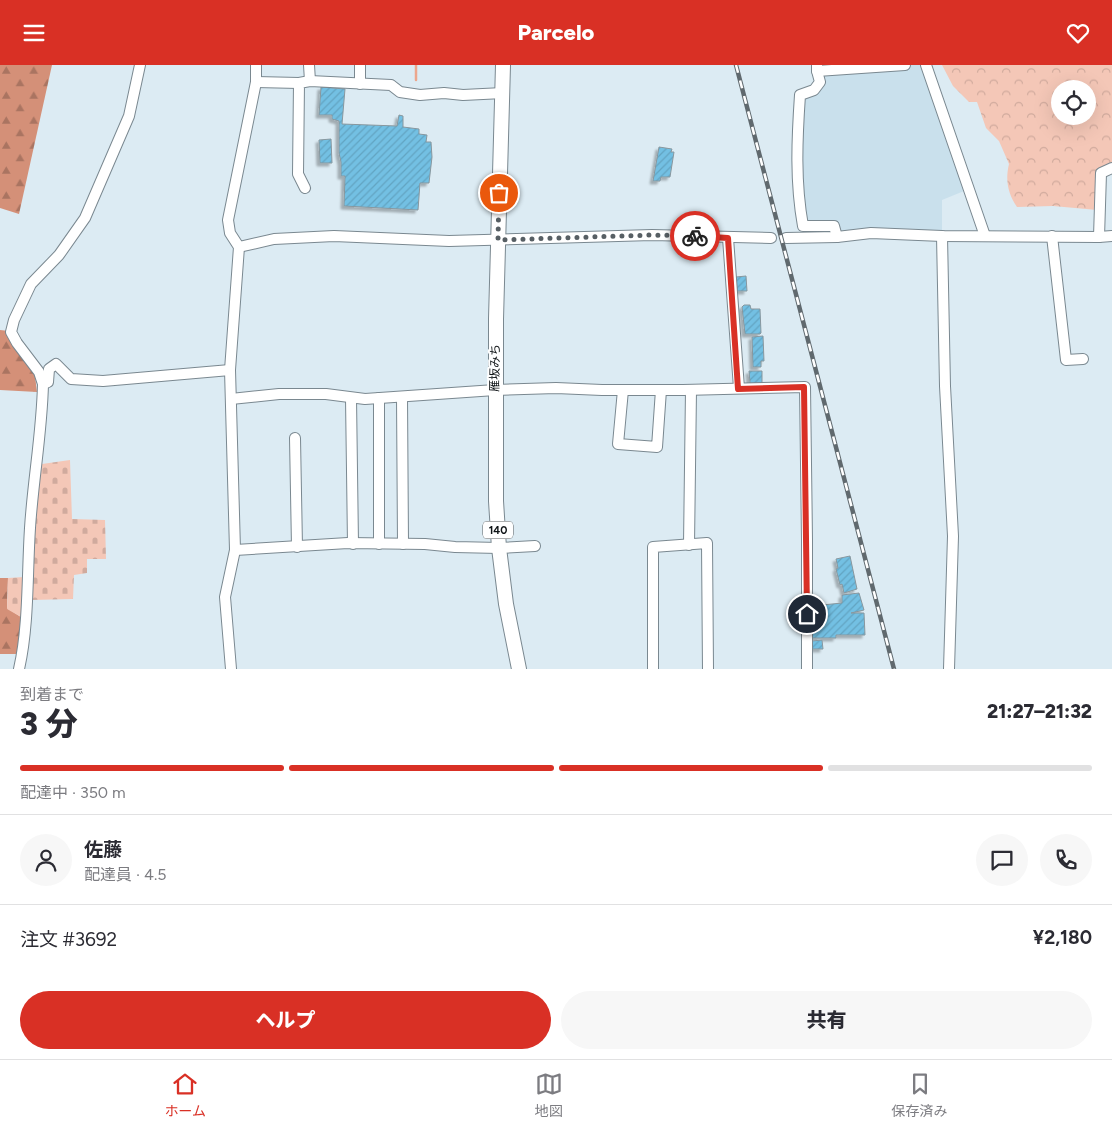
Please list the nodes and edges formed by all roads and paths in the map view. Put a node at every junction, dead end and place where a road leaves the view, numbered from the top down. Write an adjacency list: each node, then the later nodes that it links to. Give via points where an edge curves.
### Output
1 (140, 65): 29 (street, via 129,116 85,218 59,255 31,284 14,319 11,332 39,372)
2 (256, 65): 10 (street)
3 (309, 65): 9 (street)
4 (360, 65): 12 (street)
5 (504, 65): 13 (highway, 雁坂みち / 140)
6 (905, 65): 8 (street)
7 (926, 65): 17 (street)
8 (817, 68): 20 (street, via 820,82 814,90 800,95 798,197 802,225 834,226)
9 (310, 81): 11 (street); 12 (street)
10 (256, 82): 11 (street); 26 (street, via 228,220 230,233)
11 (299, 83): 15 (street, via 298,174)
12 (360, 84): 13 (street, via 391,85 400,92 420,95)
13 (503, 93): 25 (highway, 雁坂みち / 140)
14 (1112, 168): 21 (street, via 1100,173)
15 (305, 188)
16 (942, 236): 17 (street); 20 (street, via 871,233); 54 (street, via 952,536)
17 (985, 236): 18 (street)
18 (1052, 236): 21 (street); 27 (street, via 1066,360)
19 (1112, 236): 21 (street)
20 (837, 237): 24 (street)
21 (1099, 237)
22 (728, 238): 23 (street); 25 (street, via 652,235); 31 (street)
23 (771, 238)
24 (786, 238)
25 (498, 240): 26 (street, via 334,236 274,239); 32 (highway, 雁坂みち / 140)
26 (239, 247): 28 (street)
27 (1084, 359)
28 (230, 370): 29 (street, via 103,381 71,379 56,364 49,369 48,382); 38 (street)
29 (43, 384): 48 (street, via 30,526 24,645)
30 (690, 389): 31 (street); 34 (street); 43 (street)
31 (738, 389): 53 (street, via 804,387)
32 (495, 390): 33 (street); 35 (street); 46 (highway, 雁坂みち / 140)
33 (623, 390): 34 (street); 34 (street, via 618,444 657,447)
34 (661, 390)
35 (402, 397): 37 (street); 42 (street)
36 (351, 398): 37 (street); 38 (street, via 326,394 279,394); 40 (street)
37 (379, 398): 41 (street)
38 (231, 399): 47 (street)
39 (295, 438): 45 (street)
40 (353, 543): 41 (street); 45 (street)
41 (378, 544): 42 (street)
42 (403, 544): 46 (street)
43 (689, 545): 51 (street, via 653,547); 52 (street, via 707,543)
44 (535, 546): 46 (street)
45 (297, 547): 47 (street)
46 (499, 548): 50 (highway, 雁坂みち / 140)
47 (235, 550): 49 (street, via 225,597)
48 (19, 669)
49 (231, 669)
50 (519, 669)
51 (653, 669)
52 (708, 669)
53 (807, 669)
54 (949, 669)

